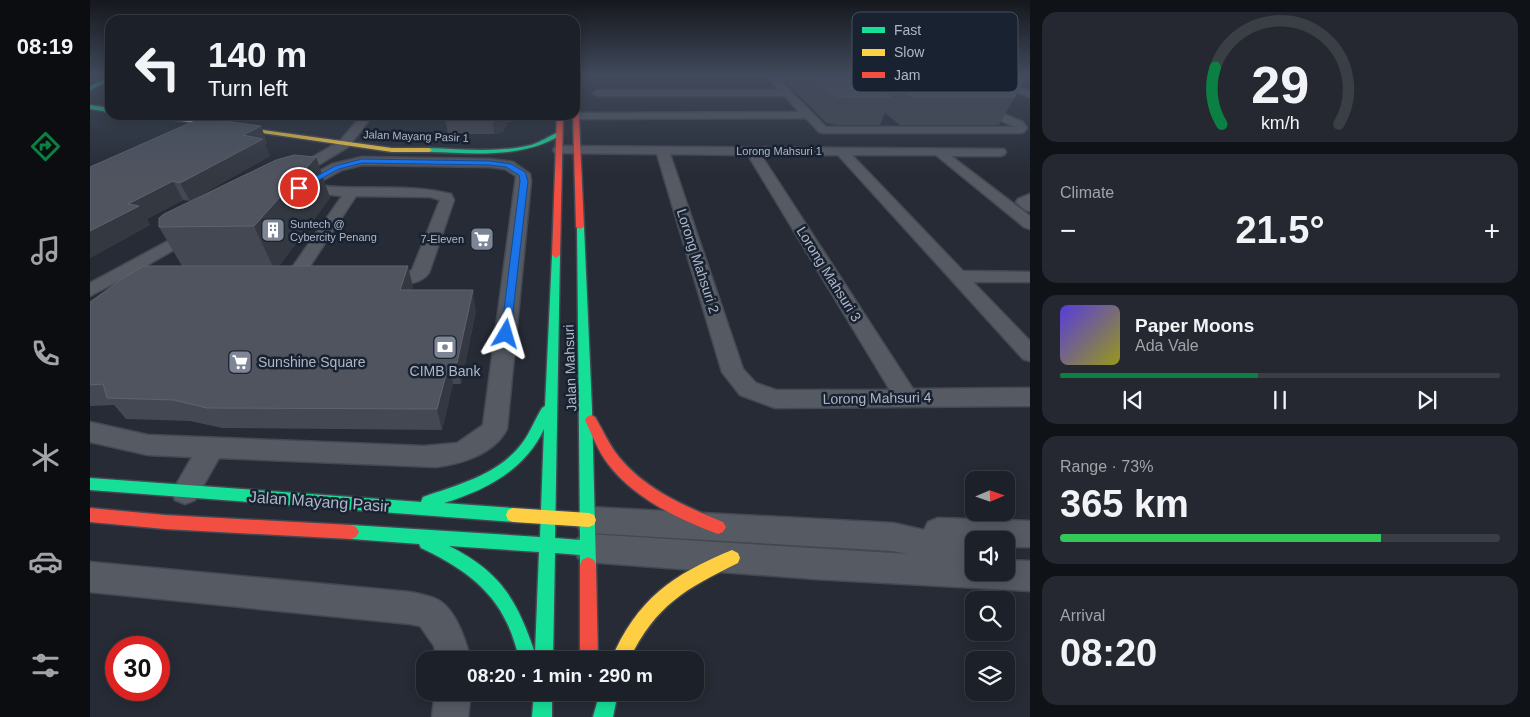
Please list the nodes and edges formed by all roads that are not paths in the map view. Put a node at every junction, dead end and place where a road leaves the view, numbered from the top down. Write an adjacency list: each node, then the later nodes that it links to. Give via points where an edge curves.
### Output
1 (600, 109): 6 (street)
2 (803, 109): 4 (street)
3 (985, 109): 16 (street, via 1019,124 1020,130)
4 (809, 115): 6 (street); 15 (street)
5 (580, 116): 6 (street)
6 (601, 116)
7 (882, 118): 16 (street)
8 (178, 120): 12 (street, Jalan Mayang Pasir 1)
9 (364, 120): 14 (street)
10 (560, 120): 17 (street, Jalan Mahsuri)
11 (577, 120): 23 (street, Jalan Mahsuri)
12 (199, 123): 13 (street, Jalan Mayang Pasir 1); 13 (street, via 192,133)
13 (220, 126): 18 (street, Jalan Mayang Pasir 1)
14 (357, 128): 18 (street, via 337,137); 19 (street); 20 (street, via 358,139)
15 (823, 130): 16 (street)
16 (896, 130)
17 (559, 134): 21 (street, Jalan Mayang Pasir 1, via 541,145); 22 (street, Jalan Mahsuri)
18 (312, 140): 19 (street, Jalan Mayang Pasir 1)
19 (344, 144): 20 (street, Jalan Mayang Pasir 1); 30 (street, via 280,183)
20 (378, 149): 21 (street, Jalan Mayang Pasir 1)
21 (509, 150): 29 (street, Jalan Mayang Pasir 1, via 544,157)
22 (559, 150): 23 (street, Lorong Mahsuri 1); 29 (street, Jalan Mahsuri)
23 (578, 150): 24 (street, Lorong Mahsuri 1); 51 (street, Jalan Mahsuri)
24 (662, 150): 25 (street, Lorong Mahsuri 1); 47 (street, Lorong Mahsuri 2)
25 (752, 151): 26 (street, Lorong Mahsuri 1); 50 (street, Lorong Mahsuri 3)
26 (841, 151): 27 (street, Lorong Mahsuri 1); 37 (street)
27 (939, 152): 28 (street, Lorong Mahsuri 1); 35 (street)
28 (1000, 152)
29 (558, 170): 48 (street, Jalan Mahsuri)
30 (299, 188): 31 (street); 53 (street, via 337,167 362,161 490,163 508,165 523,174 495,430 476,447 451,455)
31 (351, 192): 39 (street, via 430,193 442,195 447,200 420,273 411,278); 43 (street)
32 (1030, 198): 33 (street, via 1023,202)
33 (1030, 207)
34 (212, 222): 36 (street)
35 (1030, 224)
36 (123, 272): 40 (street); 45 (street)
37 (959, 276): 38 (street); 46 (street)
38 (1030, 277)
39 (367, 278)
40 (142, 279): 41 (street); 45 (street)
41 (178, 279)
42 (273, 279): 43 (street)
43 (293, 279): 44 (street)
44 (311, 279)
45 (94, 298)
46 (1030, 354)
47 (733, 372): 50 (street, Lorong Mahsuri 4, via 748,389 775,399)
48 (551, 388): 56 (street, via 542,426 520,458 501,473 460,494); 58 (street, Jalan Mahsuri)
49 (1030, 397): 50 (street, Lorong Mahsuri 4)
50 (906, 398)
51 (586, 409): 59 (street, via 604,450 628,480 663,503); 60 (street, Jalan Mahsuri)
52 (90, 432): 53 (street, via 148,445)
53 (212, 449): 55 (street)
54 (90, 484): 55 (street, Jalan Mayang Pasir)
55 (185, 492): 56 (street, Jalan Mayang Pasir)
56 (410, 507): 58 (street, Jalan Mayang Pasir)
57 (90, 515): 62 (street, Jalan Mayang Pasir)
58 (548, 517): 60 (street, Jalan Mayang Pasir); 64 (street, Jalan Mahsuri)
59 (718, 527): 60 (street); 63 (street)
60 (588, 534): 64 (street, Jalan Mayang Pasir); 66 (street); 72 (street, Jalan Mahsuri)
61 (1030, 534): 63 (street, via 922,530)
62 (401, 535): 64 (street, Jalan Mayang Pasir); 70 (street, via 450,552 492,586 508,606)
63 (894, 536): 65 (street, via 921,544)
64 (547, 546): 71 (street, Jalan Mahsuri)
65 (965, 547)
66 (732, 558): 67 (street); 73 (street, via 681,582 654,603)
67 (965, 571)
68 (90, 577): 69 (street, via 410,608 430,613)
69 (452, 649)
70 (526, 651)
71 (544, 651)
72 (589, 651)
73 (624, 651)
74 (452, 701): 77 (street)
75 (542, 701): 78 (street)
76 (607, 701): 79 (street)
77 (450, 717)
78 (542, 717)
79 (603, 717)

